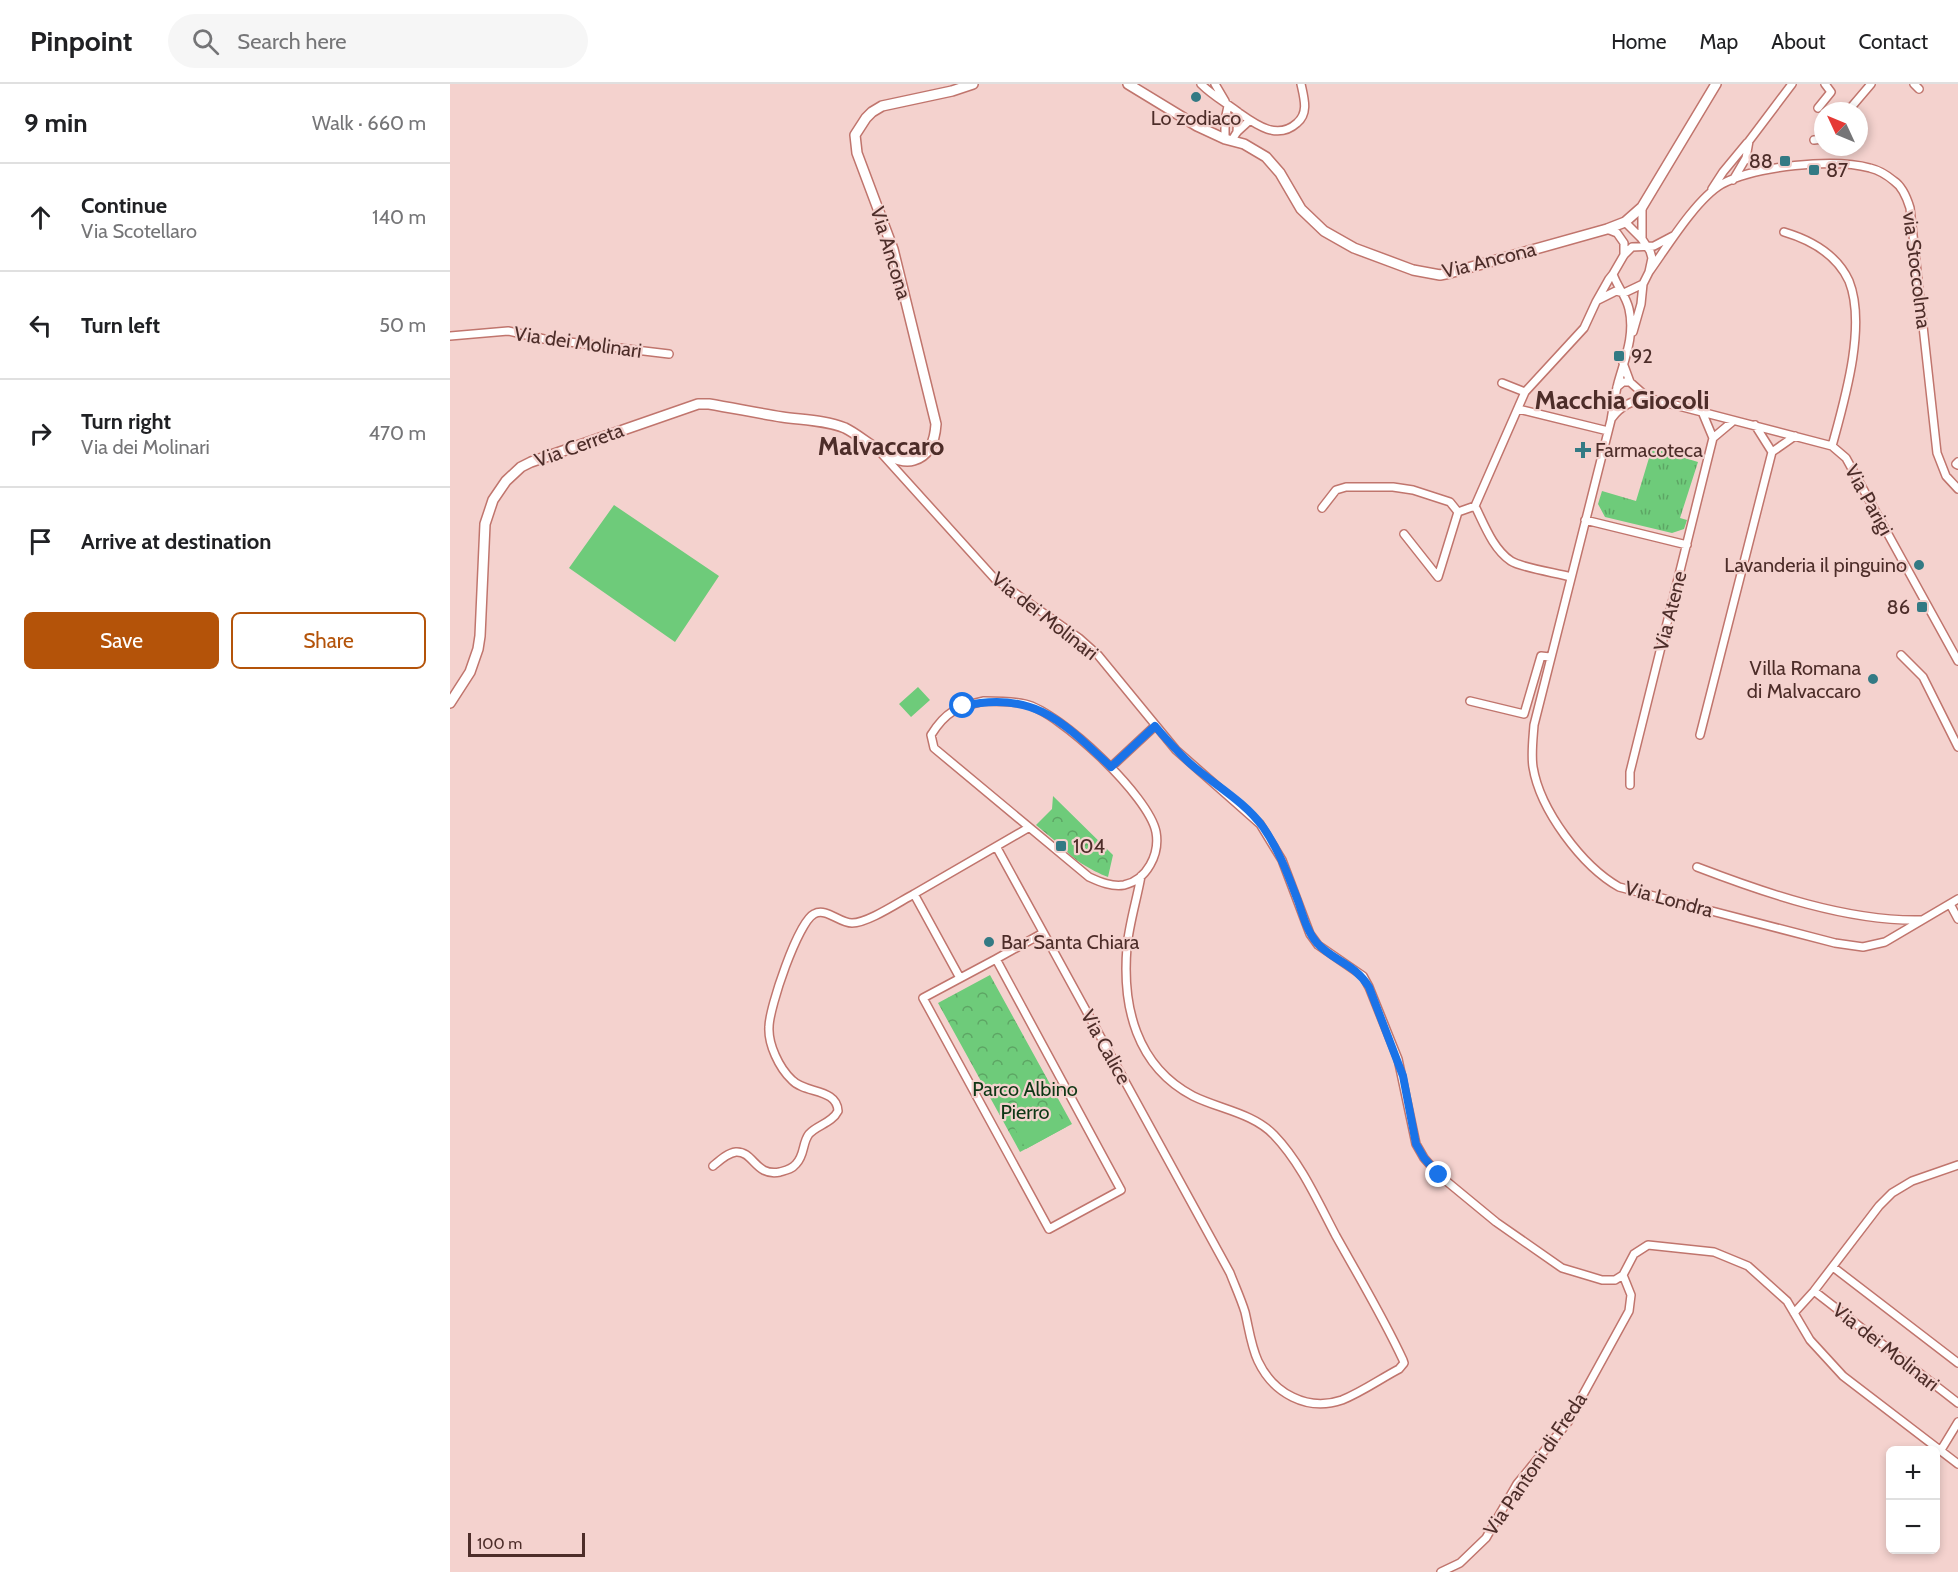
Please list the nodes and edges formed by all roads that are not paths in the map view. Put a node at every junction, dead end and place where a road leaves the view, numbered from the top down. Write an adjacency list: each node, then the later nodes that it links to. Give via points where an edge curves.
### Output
1 (973, 84): 10 (street, Via Ancona)
2 (1128, 84): 17 (street)
3 (1200, 84): 13 (street)
4 (1215, 84): 13 (street)
5 (1301, 84): 16 (street, via 1304,111 1291,128 1270,131)
6 (1716, 84): 24 (street, Via Ancona)
7 (1792, 84): 19 (street)
8 (1825, 84): 11 (street, via 1831,92)
9 (1871, 84): 12 (street)
10 (955, 87): 57 (street, Via Ancona, via 882,106 866,118 855,135 857,153 893,249 936,424 933,443 915,460 904,461)
11 (1823, 102)
12 (1856, 102)
13 (1228, 105): 14 (street); 15 (street)
14 (1238, 112): 16 (street); 18 (street)
15 (1225, 120): 17 (street); 18 (street)
16 (1249, 121): 18 (street)
17 (1209, 131): 18 (street)
18 (1231, 137): 26 (street, Via Ancona, via 1274,164 1301,209 1324,231 1354,248 1428,274 1465,270)
19 (1749, 141): 20 (street); 23 (street)
20 (1746, 158): 21 (street); 22 (street)
21 (1764, 170): 22 (street, via Stoccolma); 59 (street, via Stoccolma, via 1842,164 1884,174 1902,189 1910,207 1936,453 1946,476)
22 (1733, 180): 23 (street, via Stoccolma)
23 (1708, 195): 28 (street)
24 (1642, 207): 25 (street, Via Ancona); 29 (street)
25 (1625, 222): 26 (street, Via Ancona); 29 (street); 30 (street)
26 (1607, 229): 30 (street, via 1617,233)
27 (1784, 232): 56 (street, via 1808,240 1826,253 1843,271 1851,290 1855,333 1849,380)
28 (1673, 236): 29 (street, via 1654,246); 32 (street)
29 (1644, 242): 31 (street); 32 (street, via 1652,258)
30 (1624, 243): 31 (street)
31 (1624, 255): 33 (street)
32 (1649, 272): 34 (street)
33 (1613, 274): 35 (street); 36 (street)
34 (1643, 284): 35 (street); 38 (street)
35 (1624, 292): 36 (street, via 1616,291); 38 (street, via 1631,318)
36 (1596, 302): 45 (street, via 1584,328)
37 (450, 336): 39 (street, Via dei Molinari, via 508,331)
38 (1631, 341): 40 (street)
39 (669, 354)
40 (1623, 363): 41 (street); 43 (street)
41 (1630, 382): 43 (street); 44 (street)
42 (1502, 383): 45 (street)
43 (1617, 387): 50 (street, Via Londra)
44 (1636, 389): 46 (street); 47 (street)
45 (1525, 392): 48 (street)
46 (1648, 398): 47 (street); 49 (street, Via Parigi)
47 (1628, 403): 50 (street)
48 (1518, 409): 53 (street); 60 (street)
49 (1703, 414): 51 (street, Via Parigi); 55 (street)
50 (1611, 420): 53 (street, Via Londra)
51 (1732, 422): 52 (street, Via Parigi); 55 (street)
52 (1755, 425): 54 (street, Via Parigi); 58 (street)
53 (1608, 431): 63 (street, Via Londra)
54 (1795, 436): 56 (street, Via Parigi); 58 (street)
55 (1713, 438): 65 (street, Via Atene)
56 (1832, 446): 69 (street, Via Parigi, via 1846,458)
57 (880, 451): 71 (street, Via Cerreta, via 845,428 827,422 698,404 521,467 499,489 488,512 480,643 470,672); 72 (street, Via dei Molinari, via 995,579 1098,656)
58 (1772, 452): 73 (street)
59 (1958, 489)
60 (1475, 506): 62 (street); 66 (street, via 1490,536 1512,562)
61 (1322, 508): 62 (street, via 1336,490 1346,487 1394,487 1450,501)
62 (1458, 512): 64 (street, via 1438,577)
63 (1585, 520): 65 (street); 66 (street, Via Londra)
64 (1404, 534)
65 (1687, 545): 76 (street, Via Atene, via 1630,772)
66 (1571, 577): 68 (street, Via Londra)
67 (1901, 655): 74 (street, via 1923,677)
68 (1550, 657): 70 (street, via 1541,656 1524,714); 85 (street, Via Londra, via 1534,725 1536,780 1565,833 1607,880 1630,890 1850,946 1885,942)
69 (1958, 661)
70 (1470, 700)
71 (450, 703)
72 (1155, 726): 75 (street); 92 (street, Via dei Molinari, via 1192,765 1260,824 1282,860 1310,934 1318,945 1363,976 1398,1059 1413,1133 1424,1158 1496,1222 1562,1268 1602,1280 1615,1280)
73 (1700, 735)
74 (1958, 747)
75 (1111, 767): 77 (street, via 1065,726 1025,704 984,701 951,711 932,735 934,748); 80 (street, via 1145,808 1156,831 1156,853)
76 (1630, 785)
77 (1028, 828): 78 (street); 80 (street, via 1098,882 1124,885)
78 (997, 848): 81 (street); 86 (street, Via Calice)
79 (1696, 867): 85 (street, via 1832,910 1893,921)
80 (1141, 876): 86 (street, Via Calice, via 1127,945 1125,988 1132,1024 1156,1067 1192,1095 1244,1115 1273,1133 1301,1172 1403,1360 1402,1366 1351,1396 1332,1403 1296,1400 1274,1385 1258,1361 1238,1292)
81 (914, 894): 88 (street); 90 (street, via 860,922 844,922 822,912 808,918 797,936 770,1015 769,1035 791,1080 831,1097 838,1111 809,1134 802,1156 789,1169 766,1172 737,1152)
82 (1958, 899): 83 (street, Via Londra)
83 (1950, 904): 84 (street); 85 (street, Via Londra)
84 (1958, 919)
85 (1924, 920)
86 (1043, 933): 87 (street)
87 (996, 959): 88 (street); 88 (street, via 1121,1190 1049,1229 923,998)
88 (960, 978)
89 (1958, 1165): 91 (street, Via dei Molinari, via 1912,1181 1892,1193)
90 (713, 1166)
91 (1833, 1267): 93 (street, Via dei Molinari); 95 (street, Via dei Molinari)
92 (1623, 1275): 94 (street, Via dei Molinari, via 1634,1254 1648,1245 1714,1252 1748,1266 1787,1301); 100 (street, Via Pantoni di Freda, via 1631,1295 1629,1311 1568,1422 1517,1484 1486,1538 1460,1563)
93 (1814, 1292): 94 (street, Via dei Molinari); 96 (street, Via dei Molinari)
94 (1794, 1313): 98 (street, Via dei Molinari, via 1810,1340 1843,1376)
95 (1958, 1364)
96 (1958, 1403)
97 (1958, 1422): 98 (street)
98 (1941, 1450): 99 (street, Via dei Molinari)
99 (1958, 1464)
100 (1441, 1572)

